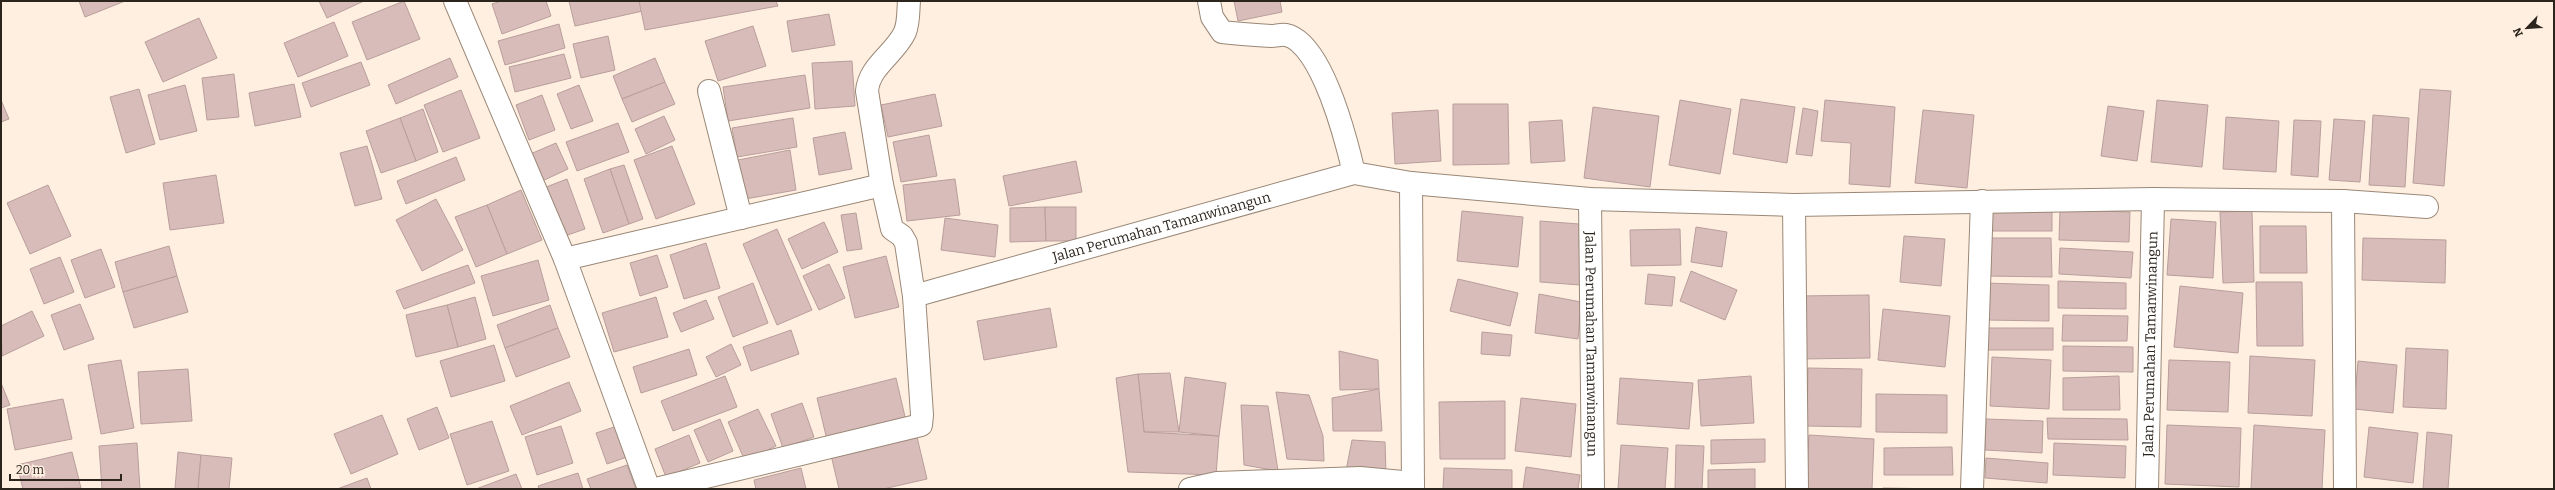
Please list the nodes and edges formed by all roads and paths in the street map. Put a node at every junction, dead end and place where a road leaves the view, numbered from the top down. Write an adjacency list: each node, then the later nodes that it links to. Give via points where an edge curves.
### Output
1 (455, 1): 15 (street)
2 (909, 1): 7 (street, via 905,32 873,72 868,83 867,91)
3 (1209, 1): 5 (street, via 1212,18 1222,32 1286,35 1298,40 1306,48 1317,66 1343,129)
4 (709, 91): 14 (street)
5 (1354, 174): 6 (street, Jalan Perumahan Tamanwinangun); 16 (street, Jalan Perumahan Tamanwinangun)
6 (1411, 183): 8 (street, Jalan Perumahan Tamanwinangun); 17 (street)
7 (882, 185): 14 (street); 16 (street, via 892,229 902,236 906,243)
8 (1590, 199): 12 (street, Jalan Perumahan Tamanwinangun); 21 (street, Jalan Perumahan Tamanwinangun)
9 (2153, 199): 10 (street, Jalan Perumahan Tamanwinangun); 11 (street, Jalan Perumahan Tamanwinangun); 24 (street, Jalan Perumahan Tamanwinangun)
10 (1982, 201): 12 (street, Jalan Perumahan Tamanwinangun); 23 (street)
11 (2343, 202): 13 (street, Jalan Perumahan Tamanwinangun); 25 (street)
12 (1794, 205): 22 (street)
13 (2427, 207)
14 (741, 218): 15 (street)
15 (565, 259): 18 (street)
16 (914, 296): 19 (street, via 921,425)
17 (1413, 486): 20 (street, via 1360,478 1217,483)
18 (648, 489)
19 (656, 489)
20 (1190, 489)
21 (1593, 489)
22 (1797, 489)
23 (1972, 489)
24 (2148, 489)
25 (2345, 489)

